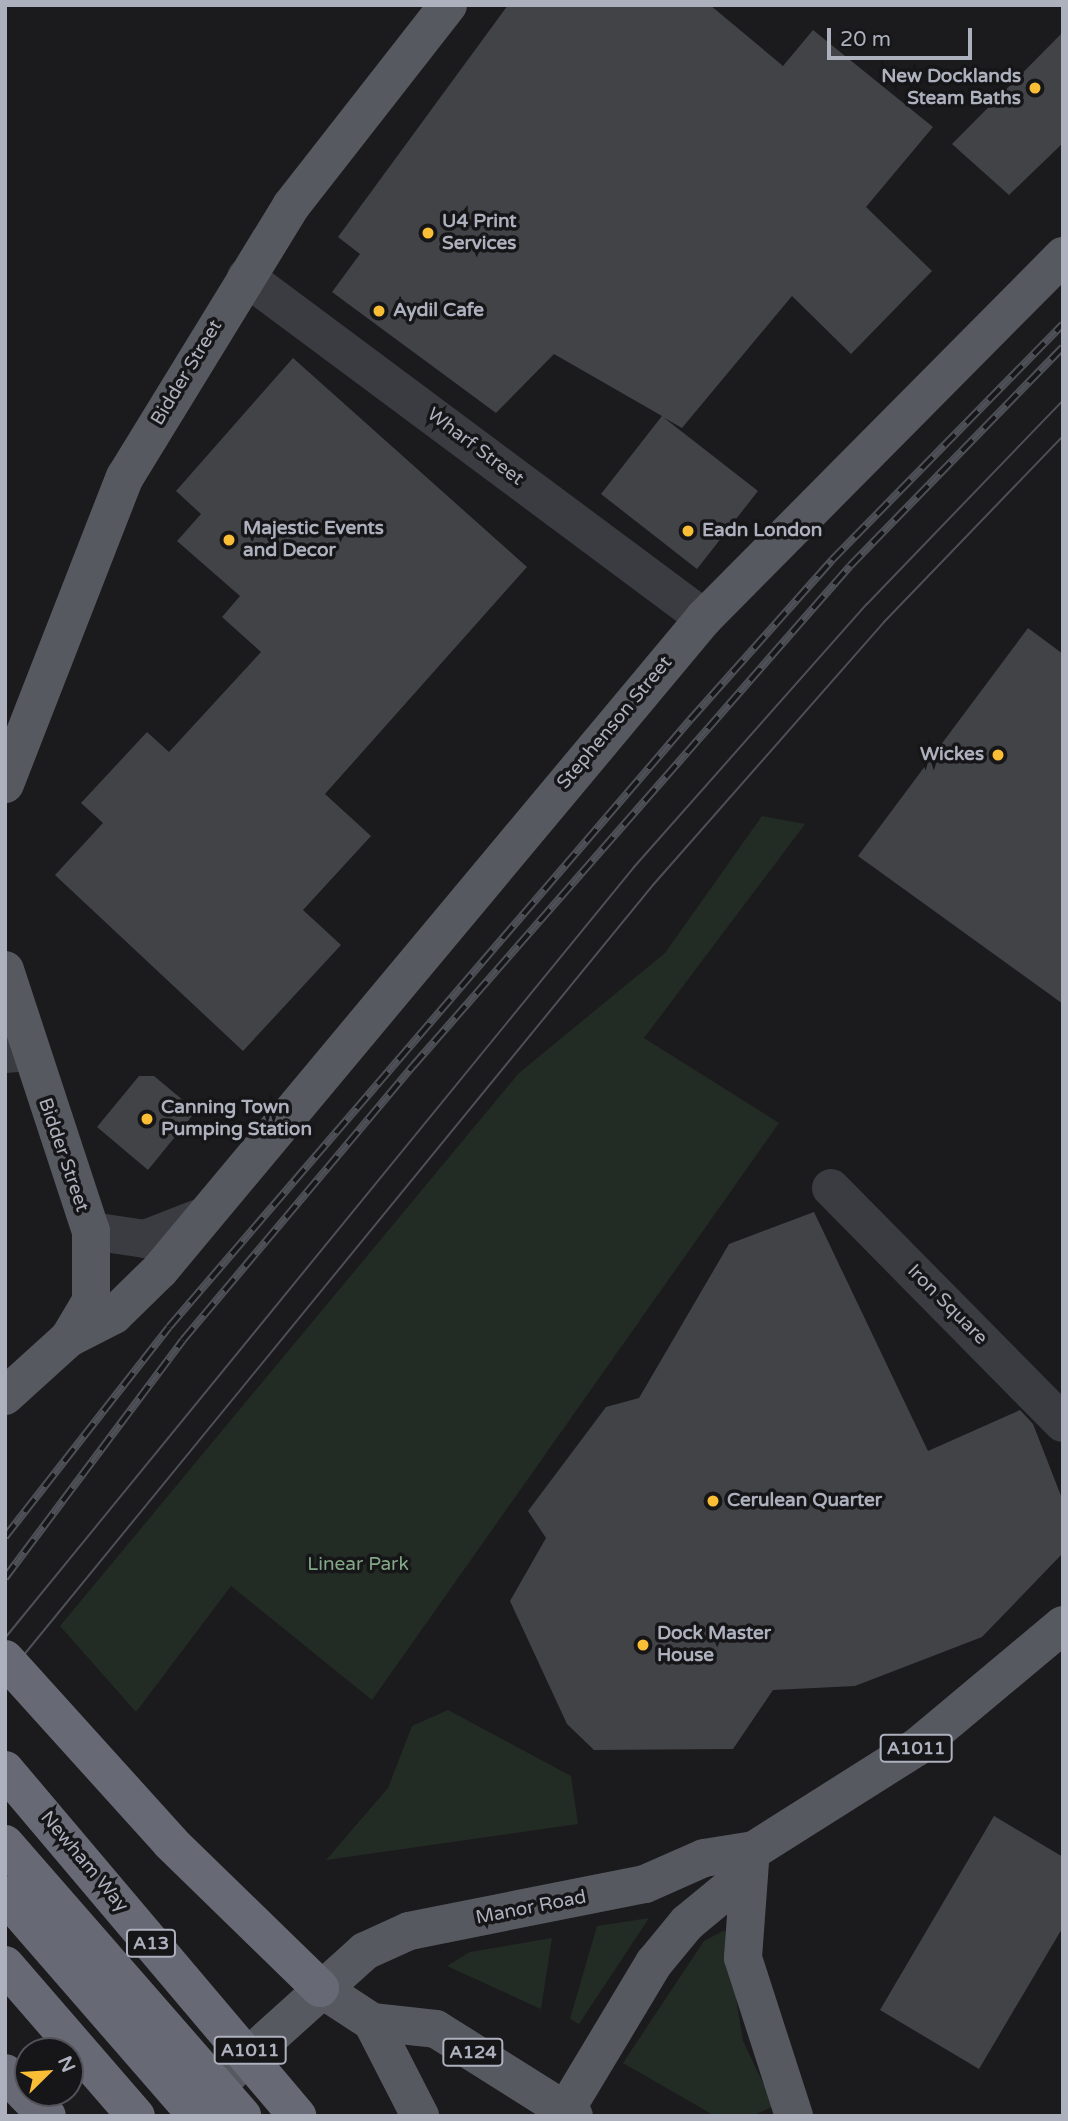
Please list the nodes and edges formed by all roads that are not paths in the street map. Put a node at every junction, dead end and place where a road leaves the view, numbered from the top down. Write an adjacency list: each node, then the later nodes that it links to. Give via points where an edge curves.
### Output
1 (448, 5): 3 (main road, Bidder Street, via 292,206)
2 (1063, 256): 4 (main road, Stephenson Street)
3 (246, 277): 4 (street, Wharf Street); 5 (main road, Bidder Street, via 125,477)
4 (704, 618): 9 (main road, Stephenson Street)
5 (5, 784)
6 (5, 971): 7 (main road, Bidder Street)
7 (17, 1053): 10 (main road, Bidder Street)
8 (831, 1188): 13 (street, Iron Square)
9 (199, 1218): 10 (street, Stephenson Street, via 145,1239); 11 (main road, Stephenson Street, via 140,1292 114,1315)
10 (90, 1231): 11 (main road, Bidder Street, via 90,1301)
11 (63, 1344): 12 (main road, Stephenson Street)
12 (5, 1396)
13 (1063, 1423)
14 (1063, 1625): 18 (main road, Manor Road / A1011, via 917,1747)
15 (5, 1658): 21 (highway, bridge, via 171,1843)
16 (5, 1770): 30 (highway, Newham Way / A13, bridge)
17 (5, 1844): 29 (highway, A13, bridge)
18 (749, 1863): 21 (main road, Manor Road / A1011, via 704,1858 633,1887 409,1931 365,1951); 24 (main road, Manor Road / A1011, via 687,1923 654,1963); 32 (main road, via 743,1958)
19 (5, 1895): 28 (highway, bridge)
20 (5, 1965): 26 (highway)
21 (320, 1988): 22 (main road); 27 (main road, A1011)
22 (372, 2022): 24 (main road, A124, via 436,2029); 31 (main road)
23 (5, 2073): 25 (highway)
24 (567, 2114)
25 (47, 2116)
26 (136, 2116)
27 (183, 2116)
28 (197, 2116)
29 (242, 2116)
30 (297, 2116)
31 (420, 2116)
32 (794, 2116)

